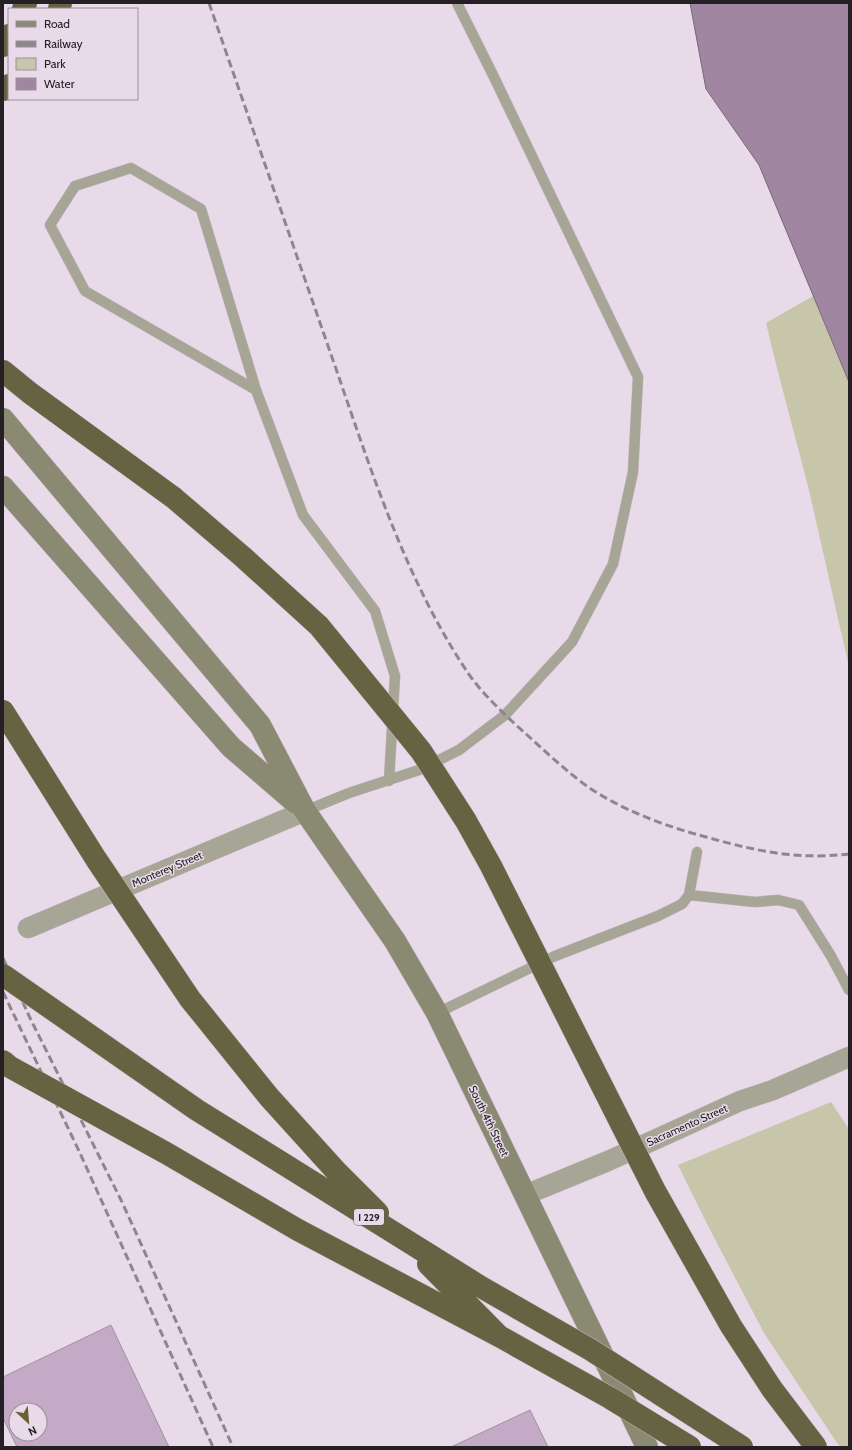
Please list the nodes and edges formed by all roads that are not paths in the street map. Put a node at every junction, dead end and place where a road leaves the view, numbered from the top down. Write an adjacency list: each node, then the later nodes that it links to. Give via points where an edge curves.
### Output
1 (457, 3): 9 (lane, via 638,377 633,472 613,564 572,642 505,715 465,746 419,770)
2 (8, 37): 3 (highway)
3 (3, 46)
4 (3, 370): 24 (highway, bridge, via 30,393 174,498 319,626 421,751 466,821 491,866 655,1190 731,1326 772,1389)
5 (256, 390): 5 (lane, via 201,209 131,168 75,186 50,225 85,291); 9 (lane, via 303,515 375,611 395,676)
6 (3, 419): 10 (main road, via 260,725)
7 (3, 487): 10 (main road, via 231,747)
8 (3, 711): 20 (highway, bridge, via 96,859 195,1005 274,1103 336,1171)
9 (389, 781): 10 (lane)
10 (305, 811): 13 (street, Monterey Street); 16 (main road, South 4th Street, via 396,941)
11 (697, 852): 12 (lane)
12 (689, 895): 15 (lane, via 755,902 778,900 799,905); 16 (lane, via 682,904 658,916 555,956)
13 (28, 928)
14 (3, 976): 23 (highway, I 229, bridge, via 197,1110 481,1287 591,1350)
15 (849, 990)
16 (437, 1013): 19 (main road, South 4th Street)
17 (849, 1058): 19 (street, Sacramento Street)
18 (3, 1061): 20 (highway, bridge, via 298,1230)
19 (525, 1195): 21 (main road, South 4th Street)
20 (499, 1336): 22 (highway, bridge, via 610,1398)
21 (647, 1447)
22 (690, 1447)
23 (742, 1447)
24 (816, 1447)

